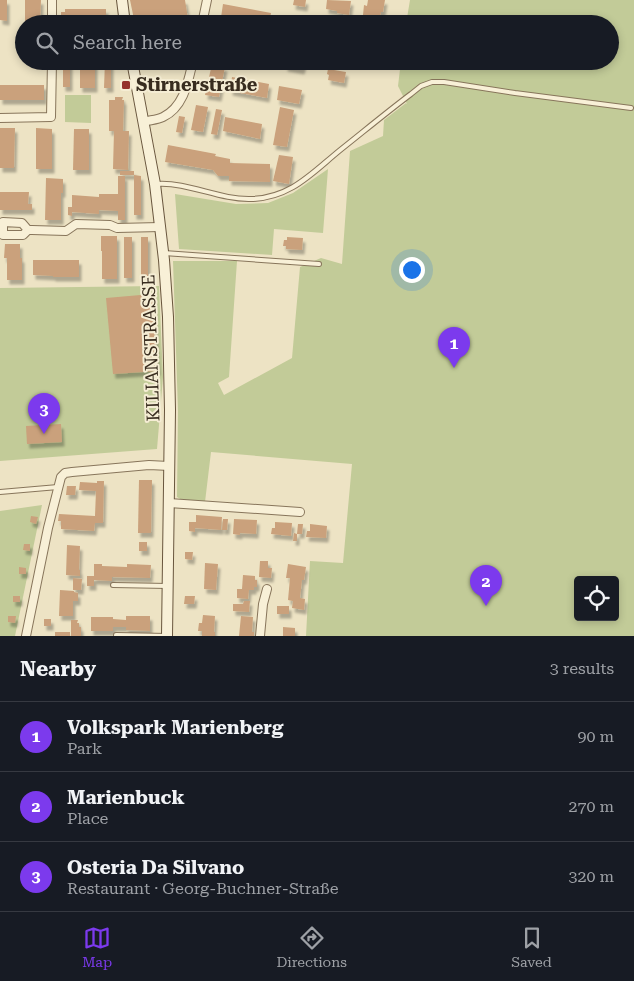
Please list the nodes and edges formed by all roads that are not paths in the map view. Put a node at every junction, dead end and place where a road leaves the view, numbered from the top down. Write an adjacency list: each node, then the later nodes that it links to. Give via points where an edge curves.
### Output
1 (52, 0): 4 (street)
2 (122, 0): 5 (main road)
3 (207, 0): 6 (street)
4 (52, 15)
5 (124, 15)
6 (204, 15)
7 (52, 70): 11 (street, via 52,118)
8 (134, 70): 12 (main road, KILIANSTRASSE)
9 (191, 70): 12 (street, via 184,95 177,106 163,117)
10 (631, 108): 13 (lane, via 432,82 421,86 304,181 277,194 264,198 234,198 170,183)
11 (0, 118)
12 (143, 122): 13 (main road, KILIANSTRASSE)
13 (155, 184): 14 (main road, KILIANSTRASSE)
14 (160, 227): 15 (street, via 117,228 76,224 66,231); 16 (main road, KILIANSTRASSE)
15 (28, 230)
16 (163, 252): 17 (lane); 18 (main road, KILIANSTRASSE, via 170,359)
17 (318, 264)
18 (169, 466): 19 (street, via 65,473); 21 (main road, KILIANSTRASSE)
19 (58, 487): 20 (lane); 27 (street)
20 (0, 492)
21 (169, 503): 22 (street); 24 (main road, KILIANSTRASSE)
22 (300, 512)
23 (113, 585): 24 (lane)
24 (168, 586): 28 (main road, KILIANSTRASSE)
25 (267, 589): 29 (street, via 262,604)
26 (116, 635): 28 (lane)
27 (26, 636)
28 (167, 636)
29 (260, 636)

